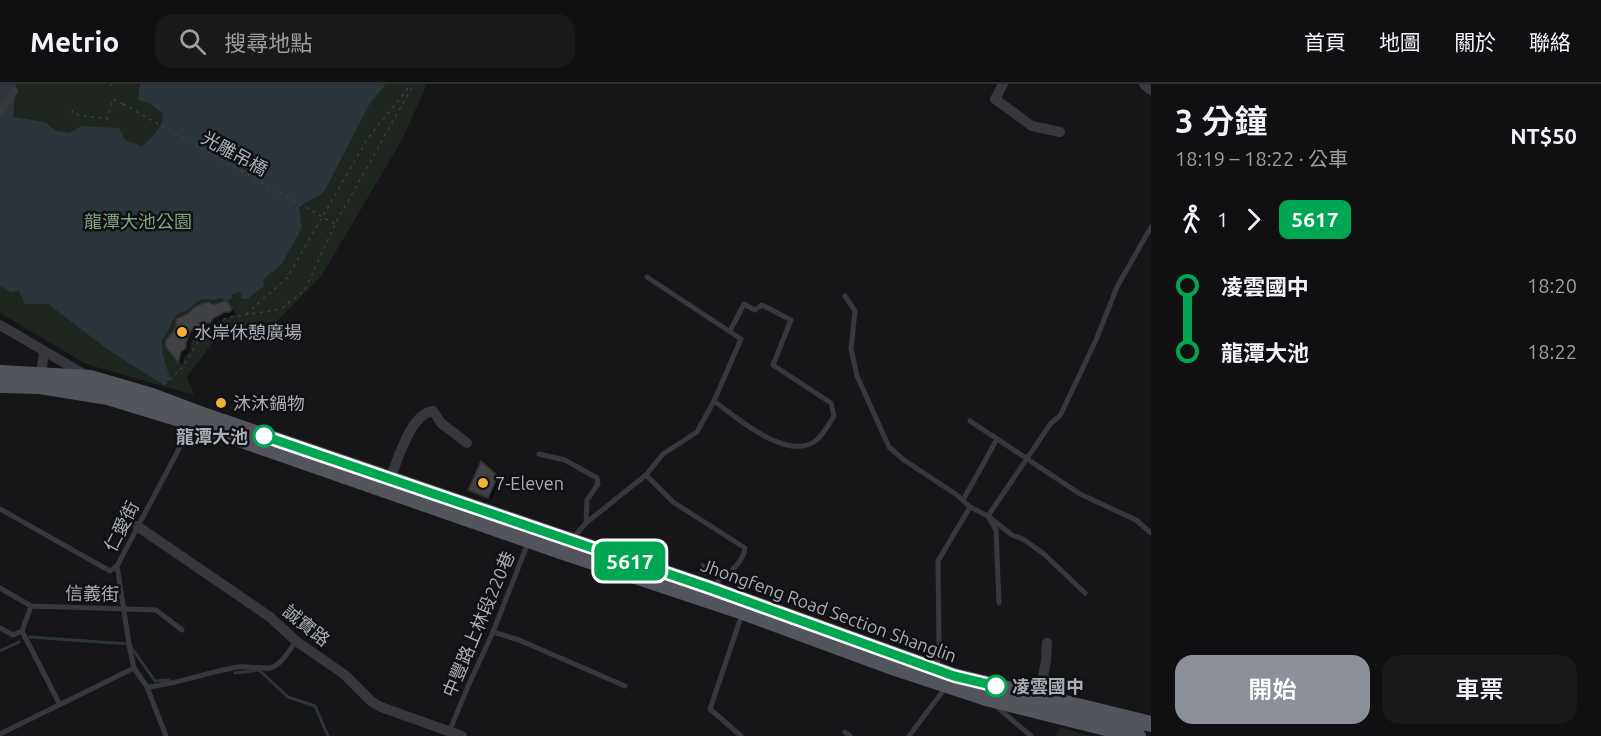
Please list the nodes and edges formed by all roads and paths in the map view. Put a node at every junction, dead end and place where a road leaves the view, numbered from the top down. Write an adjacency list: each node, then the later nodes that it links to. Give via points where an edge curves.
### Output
1 (407, 84): 10 (path, via 407,90 368,138)
2 (414, 84): 11 (path)
3 (1003, 84): 9 (street, via 995,99 1032,126)
4 (1145, 84): 5 (street)
5 (1151, 89)
6 (14, 92): 8 (street)
7 (72, 110): 10 (path, 光雕吊橋, bridge, via 73,114 107,118 113,99)
8 (0, 112)
9 (1060, 132)
10 (323, 217): 11 (path, 光雕吊橋, bridge); 15 (path, via 286,278)
11 (335, 224): 15 (path, via 305,290 281,309)
12 (1151, 227): 30 (lane, via 1117,287 1060,416)
13 (647, 276): 17 (lane)
14 (845, 296): 33 (lane, via 855,311 851,349 857,376 889,447)
15 (246, 314): 23 (path, via 226,318 204,332 182,368)
16 (0, 325): 18 (street)
17 (730, 331): 24 (lane, via 741,339); 24 (lane, via 744,304 755,310 762,304 790,320 774,365 831,403 834,416 816,441 806,446 785,444 768,439)
18 (44, 351): 20 (street); 22 (street)
19 (0, 373): 20 (main road)
20 (41, 375): 22 (main road)
21 (0, 385): 22 (main road)
22 (89, 386): 23 (main road, Jhongfeng Road Section Shanglin); 25 (main road, Jhongfeng Road Section Shanglin, via 108,397)
23 (152, 396): 25 (main road, Jhongfeng Road Section Shanglin)
24 (714, 401): 31 (lane, via 697,432 663,454)
25 (196, 419): 32 (main road, Jhongfeng Road Section Shanglin); 38 (lane, 仁愛街); 40 (main road, Jhongfeng Road Section Shanglin)
26 (970, 421): 27 (lane)
27 (997, 439): 30 (lane); 33 (lane)
28 (467, 443): 32 (street, via 429,411 415,421)
29 (540, 454): 37 (lane, via 565,460 597,478 598,484 587,500)
30 (1027, 460): 36 (lane); 39 (lane, via 1080,494 1136,520)
31 (646, 475): 37 (lane); 44 (lane, via 673,502 745,548 734,568)
32 (390, 479): 40 (main road, Jhongfeng Road Section Shanglin)
33 (963, 500): 34 (lane)
34 (970, 507): 36 (lane); 57 (lane, via 938,561 939,648)
35 (0, 509): 42 (lane, 仁愛街, via 110,571)
36 (988, 516): 45 (lane, via 1044,554); 46 (lane, via 996,530)
37 (586, 523): 41 (lane)
38 (137, 526): 42 (lane, 仁愛街); 54 (street, 誠實路, via 270,617)
39 (1151, 533)
40 (531, 534): 41 (main road, Jhongfeng Road Section Shanglin); 53 (lane, 中豐路上林段220巷)
41 (567, 547): 44 (main road, Jhongfeng Road Section Shanglin); 49 (main road, Jhongfeng Road Section Shanglin)
42 (117, 566): 48 (lane)
43 (0, 588): 47 (lane, 信義街)
44 (710, 588): 57 (main road, Jhongfeng Road Section Shanglin)
45 (1085, 592)
46 (999, 603)
47 (31, 606): 48 (lane, 信義街); 52 (lane)
48 (124, 608): 51 (lane, 信義街, via 156,610); 56 (lane)
49 (743, 612): 57 (main road, Jhongfeng Road Section Shanglin, via 895,668); 70 (lane, via 710,709)
50 (0, 628): 52 (lane, via 13,634)
51 (182, 630)
52 (22, 631): 63 (lane)
53 (493, 632): 59 (lane); 65 (lane, 中豐路上林段220巷)
54 (296, 641): 60 (lane, via 279,663 269,668 236,667); 65 (street, 誠實路, via 345,675 381,708)
55 (1047, 643): 61 (street)
56 (134, 668): 60 (lane); 63 (lane)
57 (934, 674): 58 (main road, Jhongfeng Road Section Shanglin)
58 (951, 680): 61 (main road, Jhongfeng Road Section Shanglin); 62 (main road, Jhongfeng Road Section Shanglin); 72 (lane)
59 (625, 686)
60 (147, 687): 68 (lane)
61 (1039, 696): 64 (main road, Jhongfeng Road Section Shanglin)
62 (986, 698): 73 (lane); 74 (main road, Jhongfeng Road Section Shanglin)
63 (59, 703): 67 (lane)
64 (1151, 724)
65 (449, 732): 69 (street, 誠實路)
66 (845, 732): 71 (lane)
67 (0, 734)
68 (166, 736)
69 (462, 736)
70 (741, 736)
71 (850, 736)
72 (909, 736)
73 (1031, 736)
74 (1138, 736)

